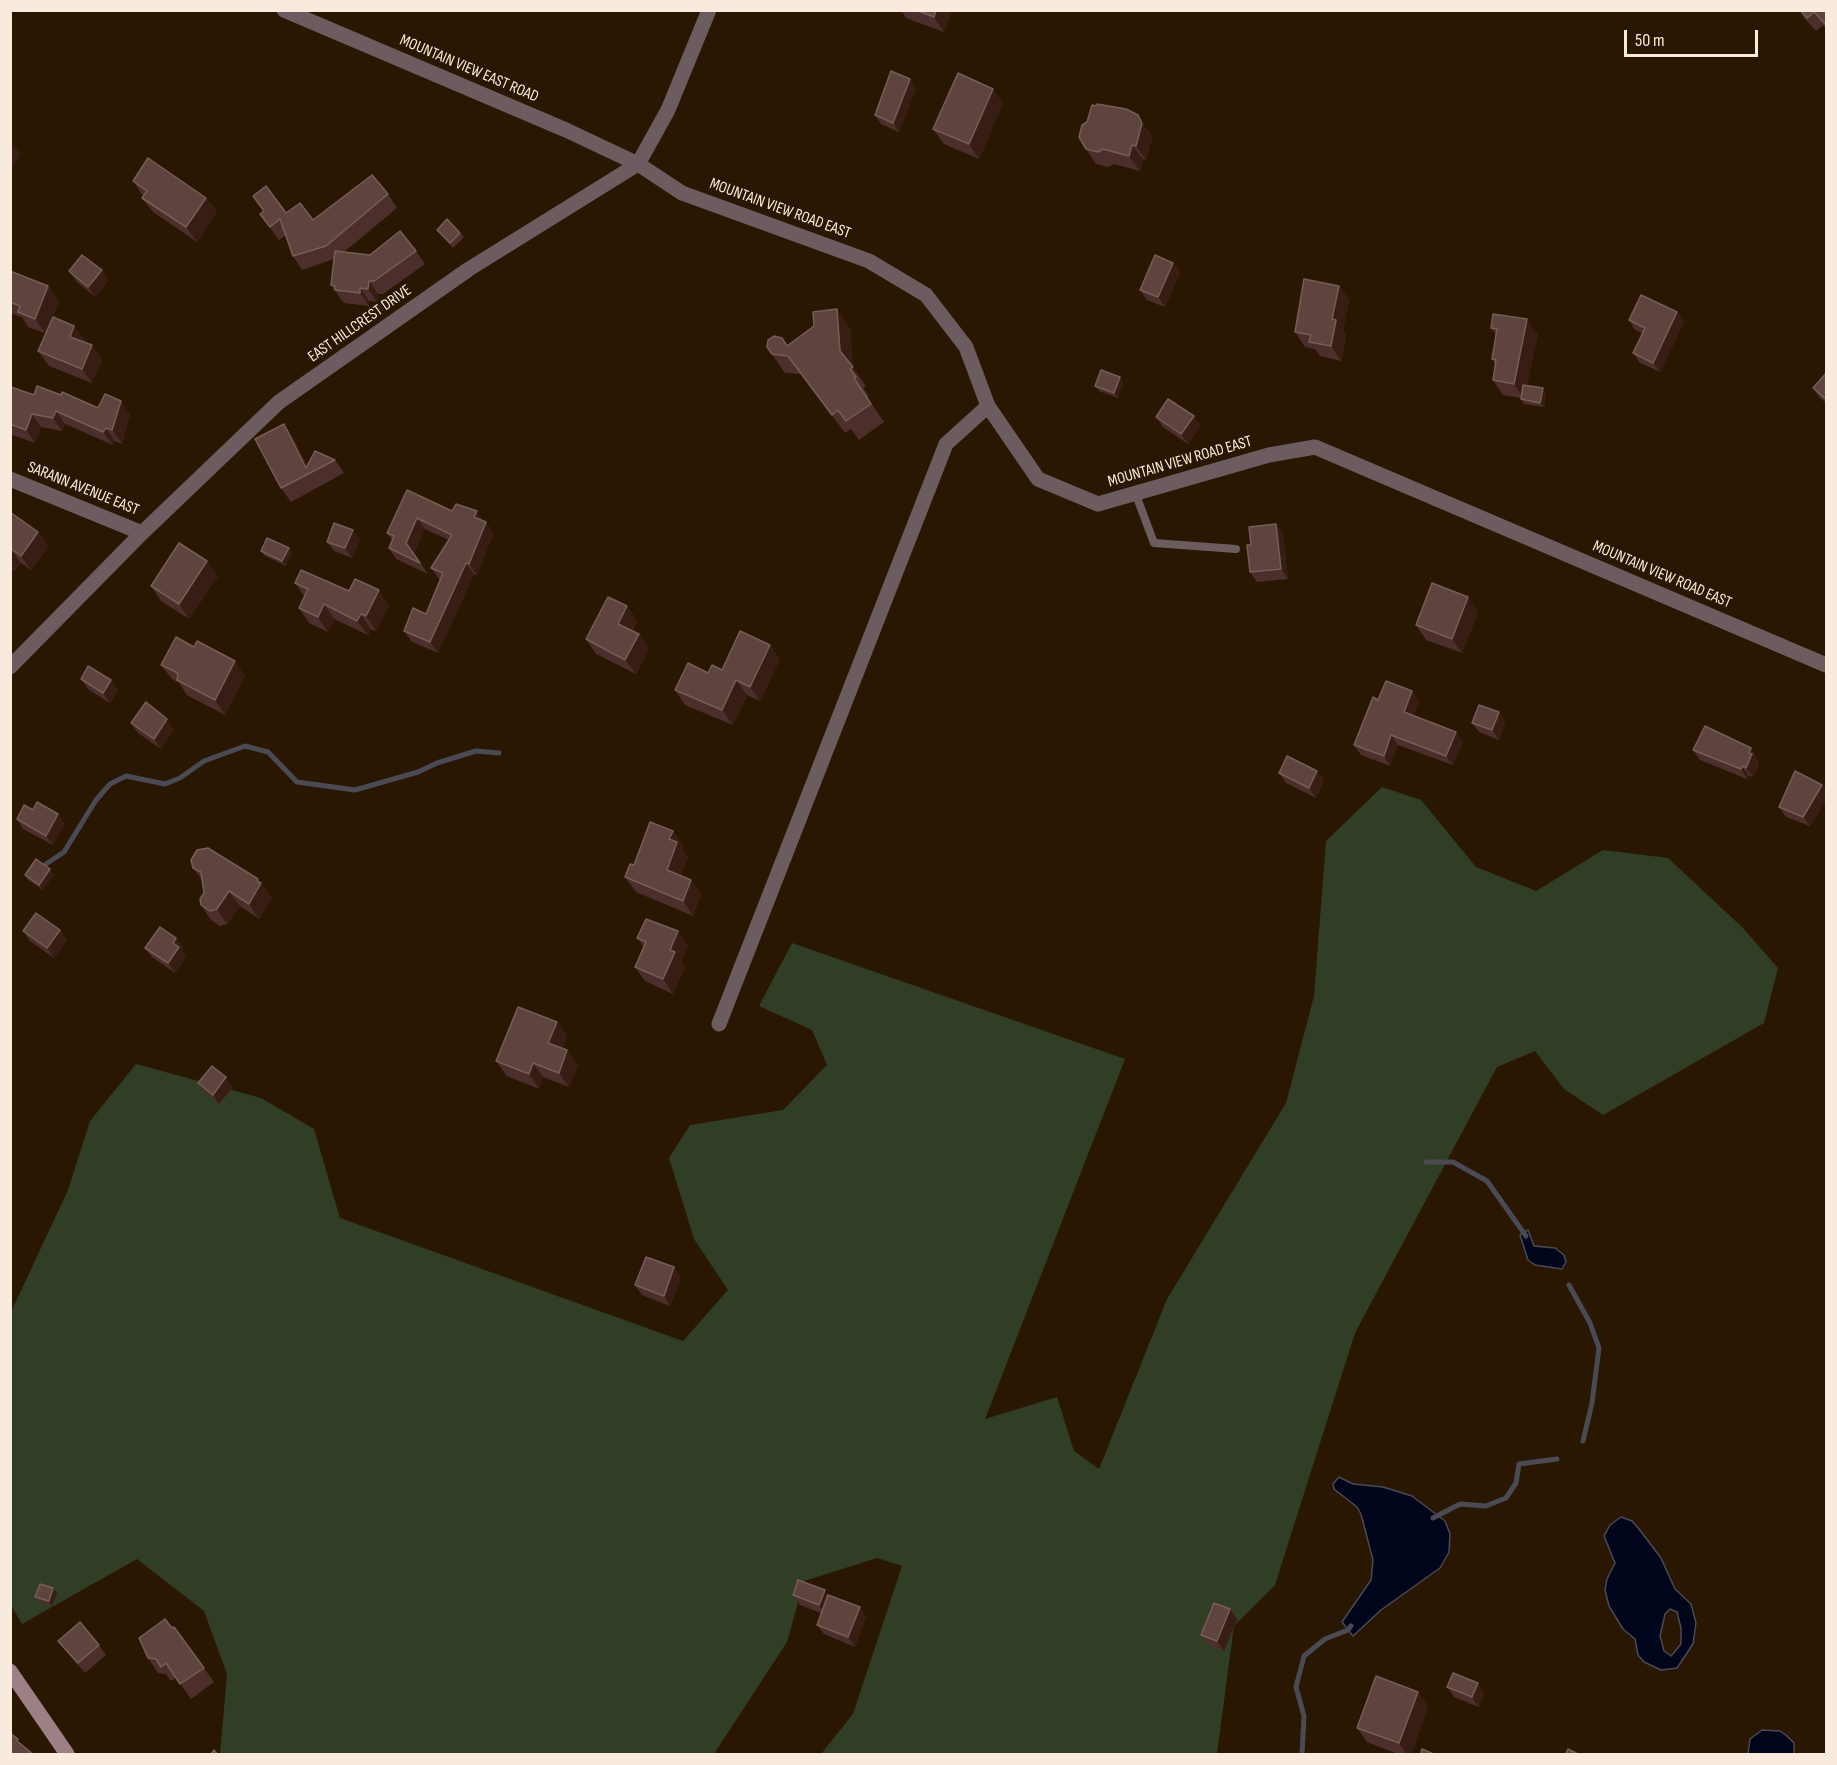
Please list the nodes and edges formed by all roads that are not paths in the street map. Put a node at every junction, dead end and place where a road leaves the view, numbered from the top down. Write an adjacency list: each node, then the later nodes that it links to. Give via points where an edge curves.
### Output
1 (284, 10): 3 (street, MOUNTAIN VIEW EAST ROAD)
2 (709, 10): 3 (street, EAST HILLCREST DRIVE, via 668,110)
3 (638, 164): 4 (street, MOUNTAIN VIEW ROAD EAST, via 682,193 869,261 926,295 966,347); 7 (street, EAST HILLCREST DRIVE, via 468,269 279,402)
4 (988, 406): 6 (street, MOUNTAIN VIEW ROAD EAST, via 1038,480 1098,504); 11 (street, via 946,444)
5 (10, 479): 7 (street, SARANN AVENUE EAST)
6 (1136, 495): 8 (lane, via 1154,543); 9 (street, MOUNTAIN VIEW ROAD EAST, via 1269,455 1315,447)
7 (142, 533): 10 (street, EAST HILLCREST DRIVE)
8 (1236, 549)
9 (1827, 665)
10 (10, 667)
11 (719, 1024)
12 (10, 1671): 13 (main road)
13 (67, 1755)

